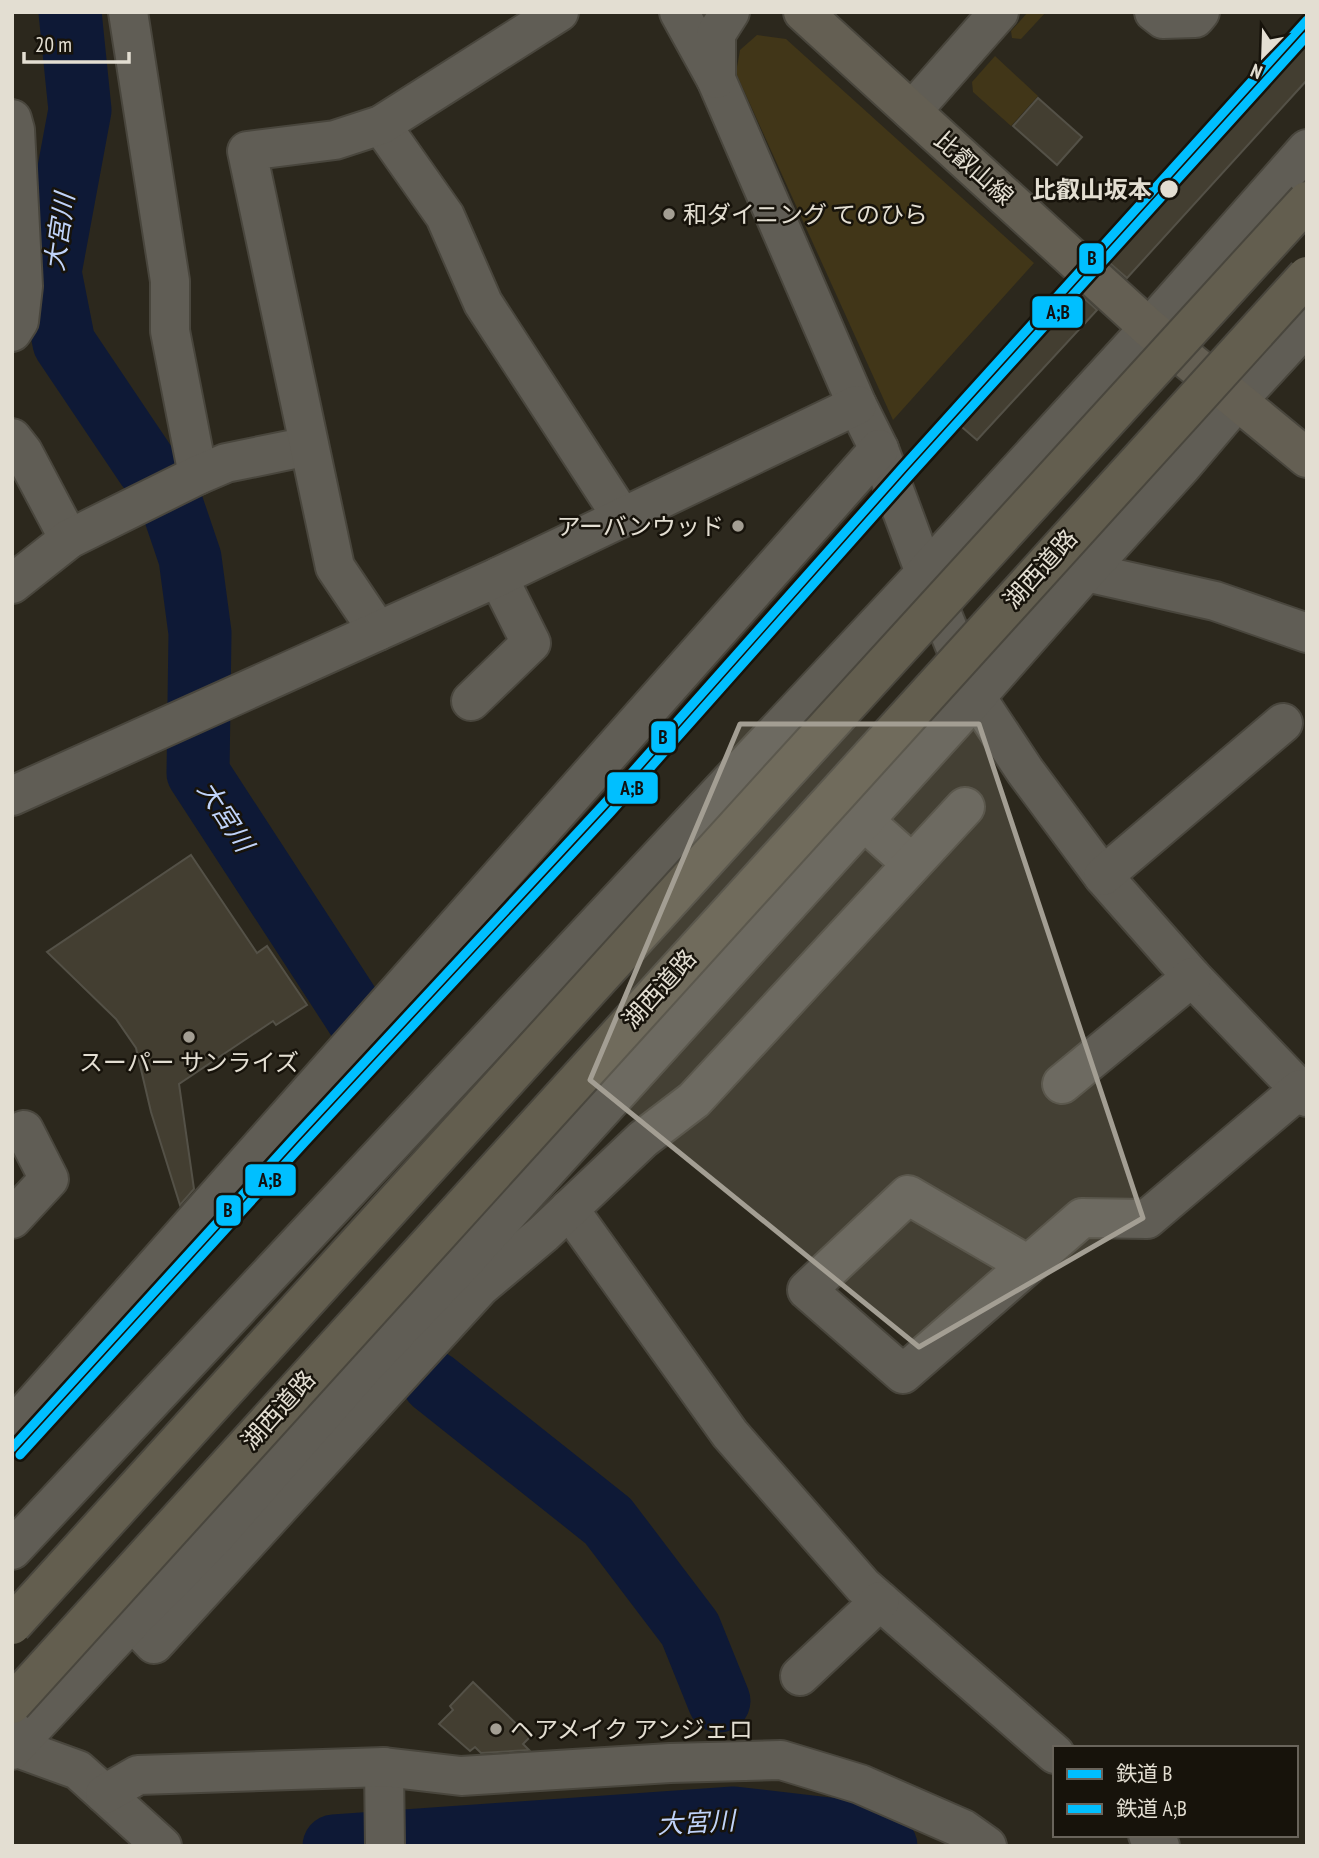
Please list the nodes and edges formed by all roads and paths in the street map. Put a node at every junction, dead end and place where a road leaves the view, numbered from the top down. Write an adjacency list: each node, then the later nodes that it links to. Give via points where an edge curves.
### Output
1 (128, 12): 25 (street, via 170,281 159,331)
2 (559, 12): 12 (street)
3 (679, 12): 9 (street)
4 (730, 12): 9 (street, via 716,34)
5 (803, 12): 10 (main road, 比叡山線)
6 (999, 12): 10 (street)
7 (1154, 12): 8 (street, via 1163,19 1195,18)
8 (1200, 12)
9 (716, 79): 20 (street)
10 (912, 111): 17 (main road, 比叡山線)
11 (12, 119): 18 (street, via 23,286 19,321)
12 (381, 125): 22 (street, via 335,140 247,151); 26 (street, via 445,216 483,303)
13 (1307, 149): 17 (street)
14 (1307, 201): 53 (highway, 湖西道路, bridge)
15 (1307, 276): 55 (highway, 湖西道路, bridge)
16 (1307, 325): 19 (street)
17 (1149, 328): 19 (main road, 比叡山線); 29 (street)
18 (12, 332)
19 (1238, 400): 24 (main road, 比叡山線); 28 (street)
20 (857, 405): 23 (street); 26 (street)
21 (12, 438): 27 (street)
22 (309, 446): 25 (street, via 226,463); 32 (street, via 335,567)
23 (879, 449): 29 (street); 50 (street)
24 (1307, 457)
25 (198, 475): 27 (street)
26 (622, 517): 30 (street)
27 (69, 540): 31 (street)
28 (1086, 572): 33 (street, via 1215,601); 34 (street)
29 (925, 573): 34 (street); 51 (street)
30 (498, 577): 32 (street); 35 (street, via 531,643)
31 (12, 584)
32 (378, 631): 37 (street)
33 (1307, 633)
34 (976, 697): 39 (street); 41 (street)
35 (471, 701)
36 (1283, 723): 41 (street)
37 (12, 796)
38 (965, 807): 40 (street)
39 (863, 820): 40 (street); 49 (street)
40 (911, 863): 46 (street, via 694,1100 643,1139)
41 (1103, 876): 42 (street)
42 (1192, 977): 43 (street); 44 (street)
43 (1062, 1084)
44 (1303, 1093): 48 (street, via 1147,1219 1082,1218)
45 (31, 1131): 47 (street, via 49,1179)
46 (569, 1209): 49 (street, via 543,1234); 52 (street, via 730,1434)
47 (12, 1219)
48 (1028, 1265): 48 (street, via 902,1374 807,1290 908,1195)
49 (470, 1276): 56 (street, via 374,1380 132,1621)
50 (12, 1428)
51 (12, 1550)
52 (880, 1601): 54 (street); 57 (street)
53 (12, 1625)
54 (800, 1676)
55 (12, 1704)
56 (13, 1747): 59 (street, via 78,1770)
57 (1053, 1752)
58 (384, 1768): 59 (street, via 138,1775); 61 (street); 62 (street, via 461,1776 781,1760 860,1784 963,1829)
59 (106, 1795): 60 (street)
60 (162, 1846)
61 (385, 1846)
62 (987, 1846)

